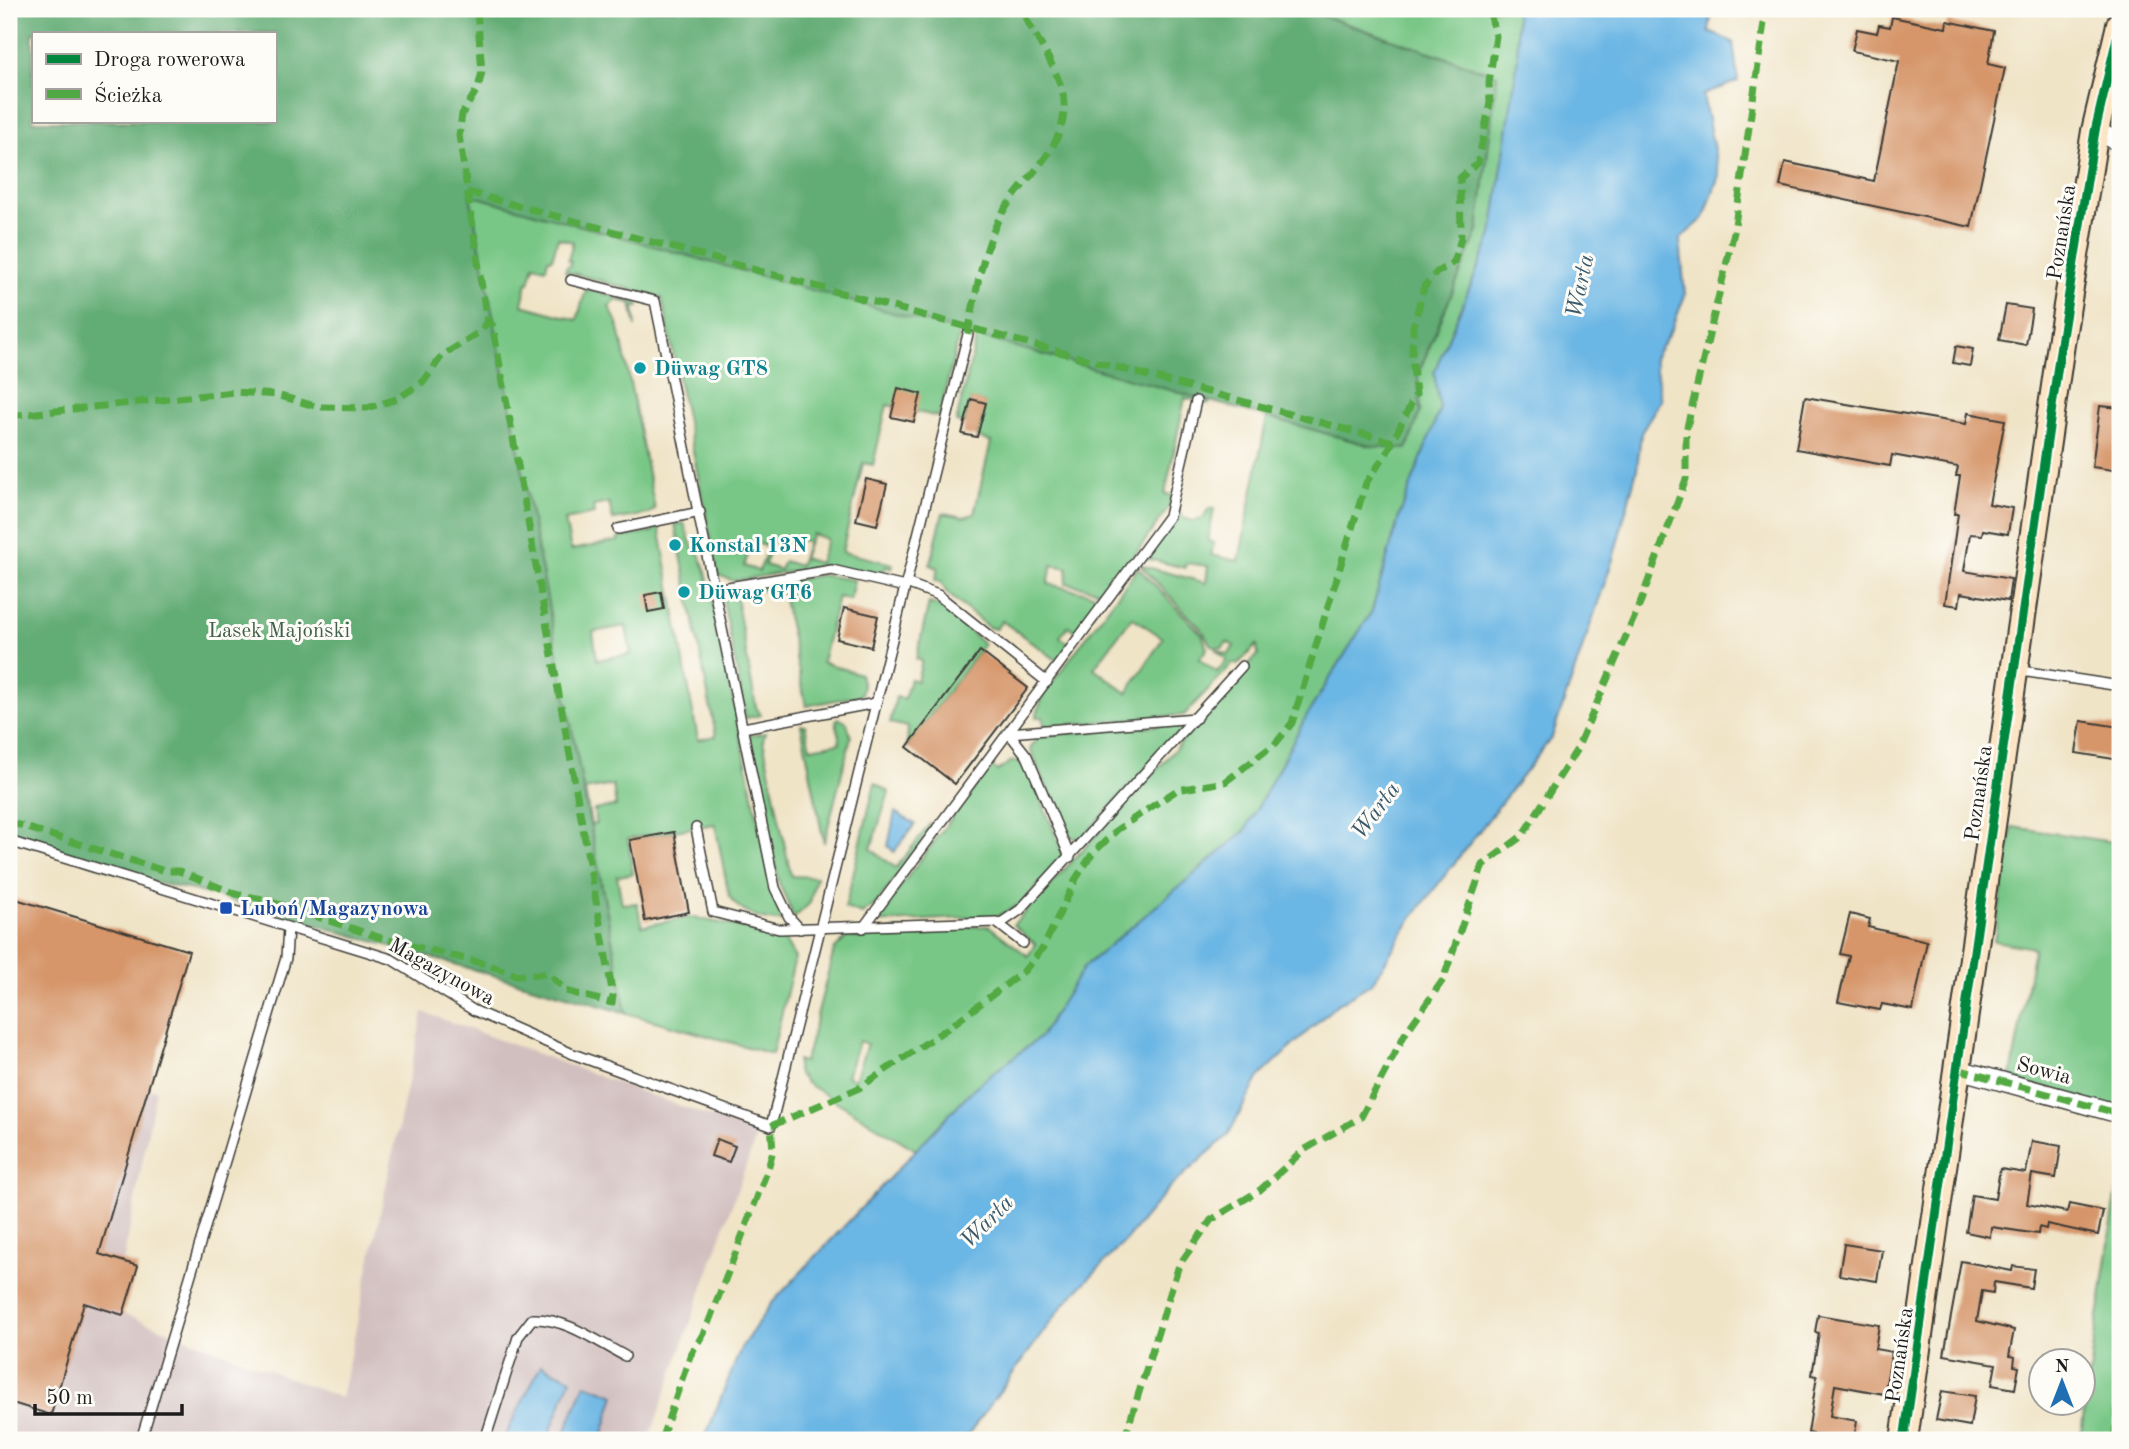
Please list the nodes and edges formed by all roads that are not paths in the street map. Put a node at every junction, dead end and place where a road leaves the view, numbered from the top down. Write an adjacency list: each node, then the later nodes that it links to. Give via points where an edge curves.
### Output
1 (2120, 25): 2 (street, Poznańska)
2 (2094, 142): 3 (street); 12 (street, Poznańska)
3 (2120, 142)
4 (571, 279): 7 (lane, via 655,301)
5 (968, 334): 9 (lane)
6 (1196, 401): 13 (lane, via 1170,516)
7 (700, 512): 8 (lane); 10 (lane)
8 (618, 528)
9 (906, 585): 10 (lane, via 832,570); 13 (lane, via 938,595); 15 (lane)
10 (716, 589): 17 (lane)
11 (1242, 666): 16 (lane)
12 (2014, 670): 14 (lane); 28 (street, Poznańska)
13 (1047, 682): 18 (lane)
14 (2120, 686)
15 (876, 703): 17 (lane); 26 (lane)
16 (1196, 718): 18 (lane); 21 (lane)
17 (743, 728): 25 (lane, via 775,888)
18 (1009, 733): 21 (lane, via 1027,756); 24 (lane)
19 (696, 828): 25 (lane, via 713,912 779,929)
20 (9, 841): 23 (lane, Magazynowa)
21 (1070, 857): 22 (lane, via 1020,910)
22 (1001, 923): 24 (lane); 27 (lane)
23 (288, 928): 26 (lane, Magazynowa, via 391,959 473,1010 510,1027 771,1126); 31 (lane, via 286,958)
24 (863, 928): 26 (lane)
25 (800, 929): 26 (lane)
26 (820, 929)
27 (1023, 943)
28 (1957, 1069): 29 (street, Sowia); 33 (street, Poznańska)
29 (2120, 1114)
30 (625, 1356): 32 (lane, via 544,1318 532,1319 518,1336)
31 (141, 1440)
32 (485, 1440)
33 (1904, 1440)

